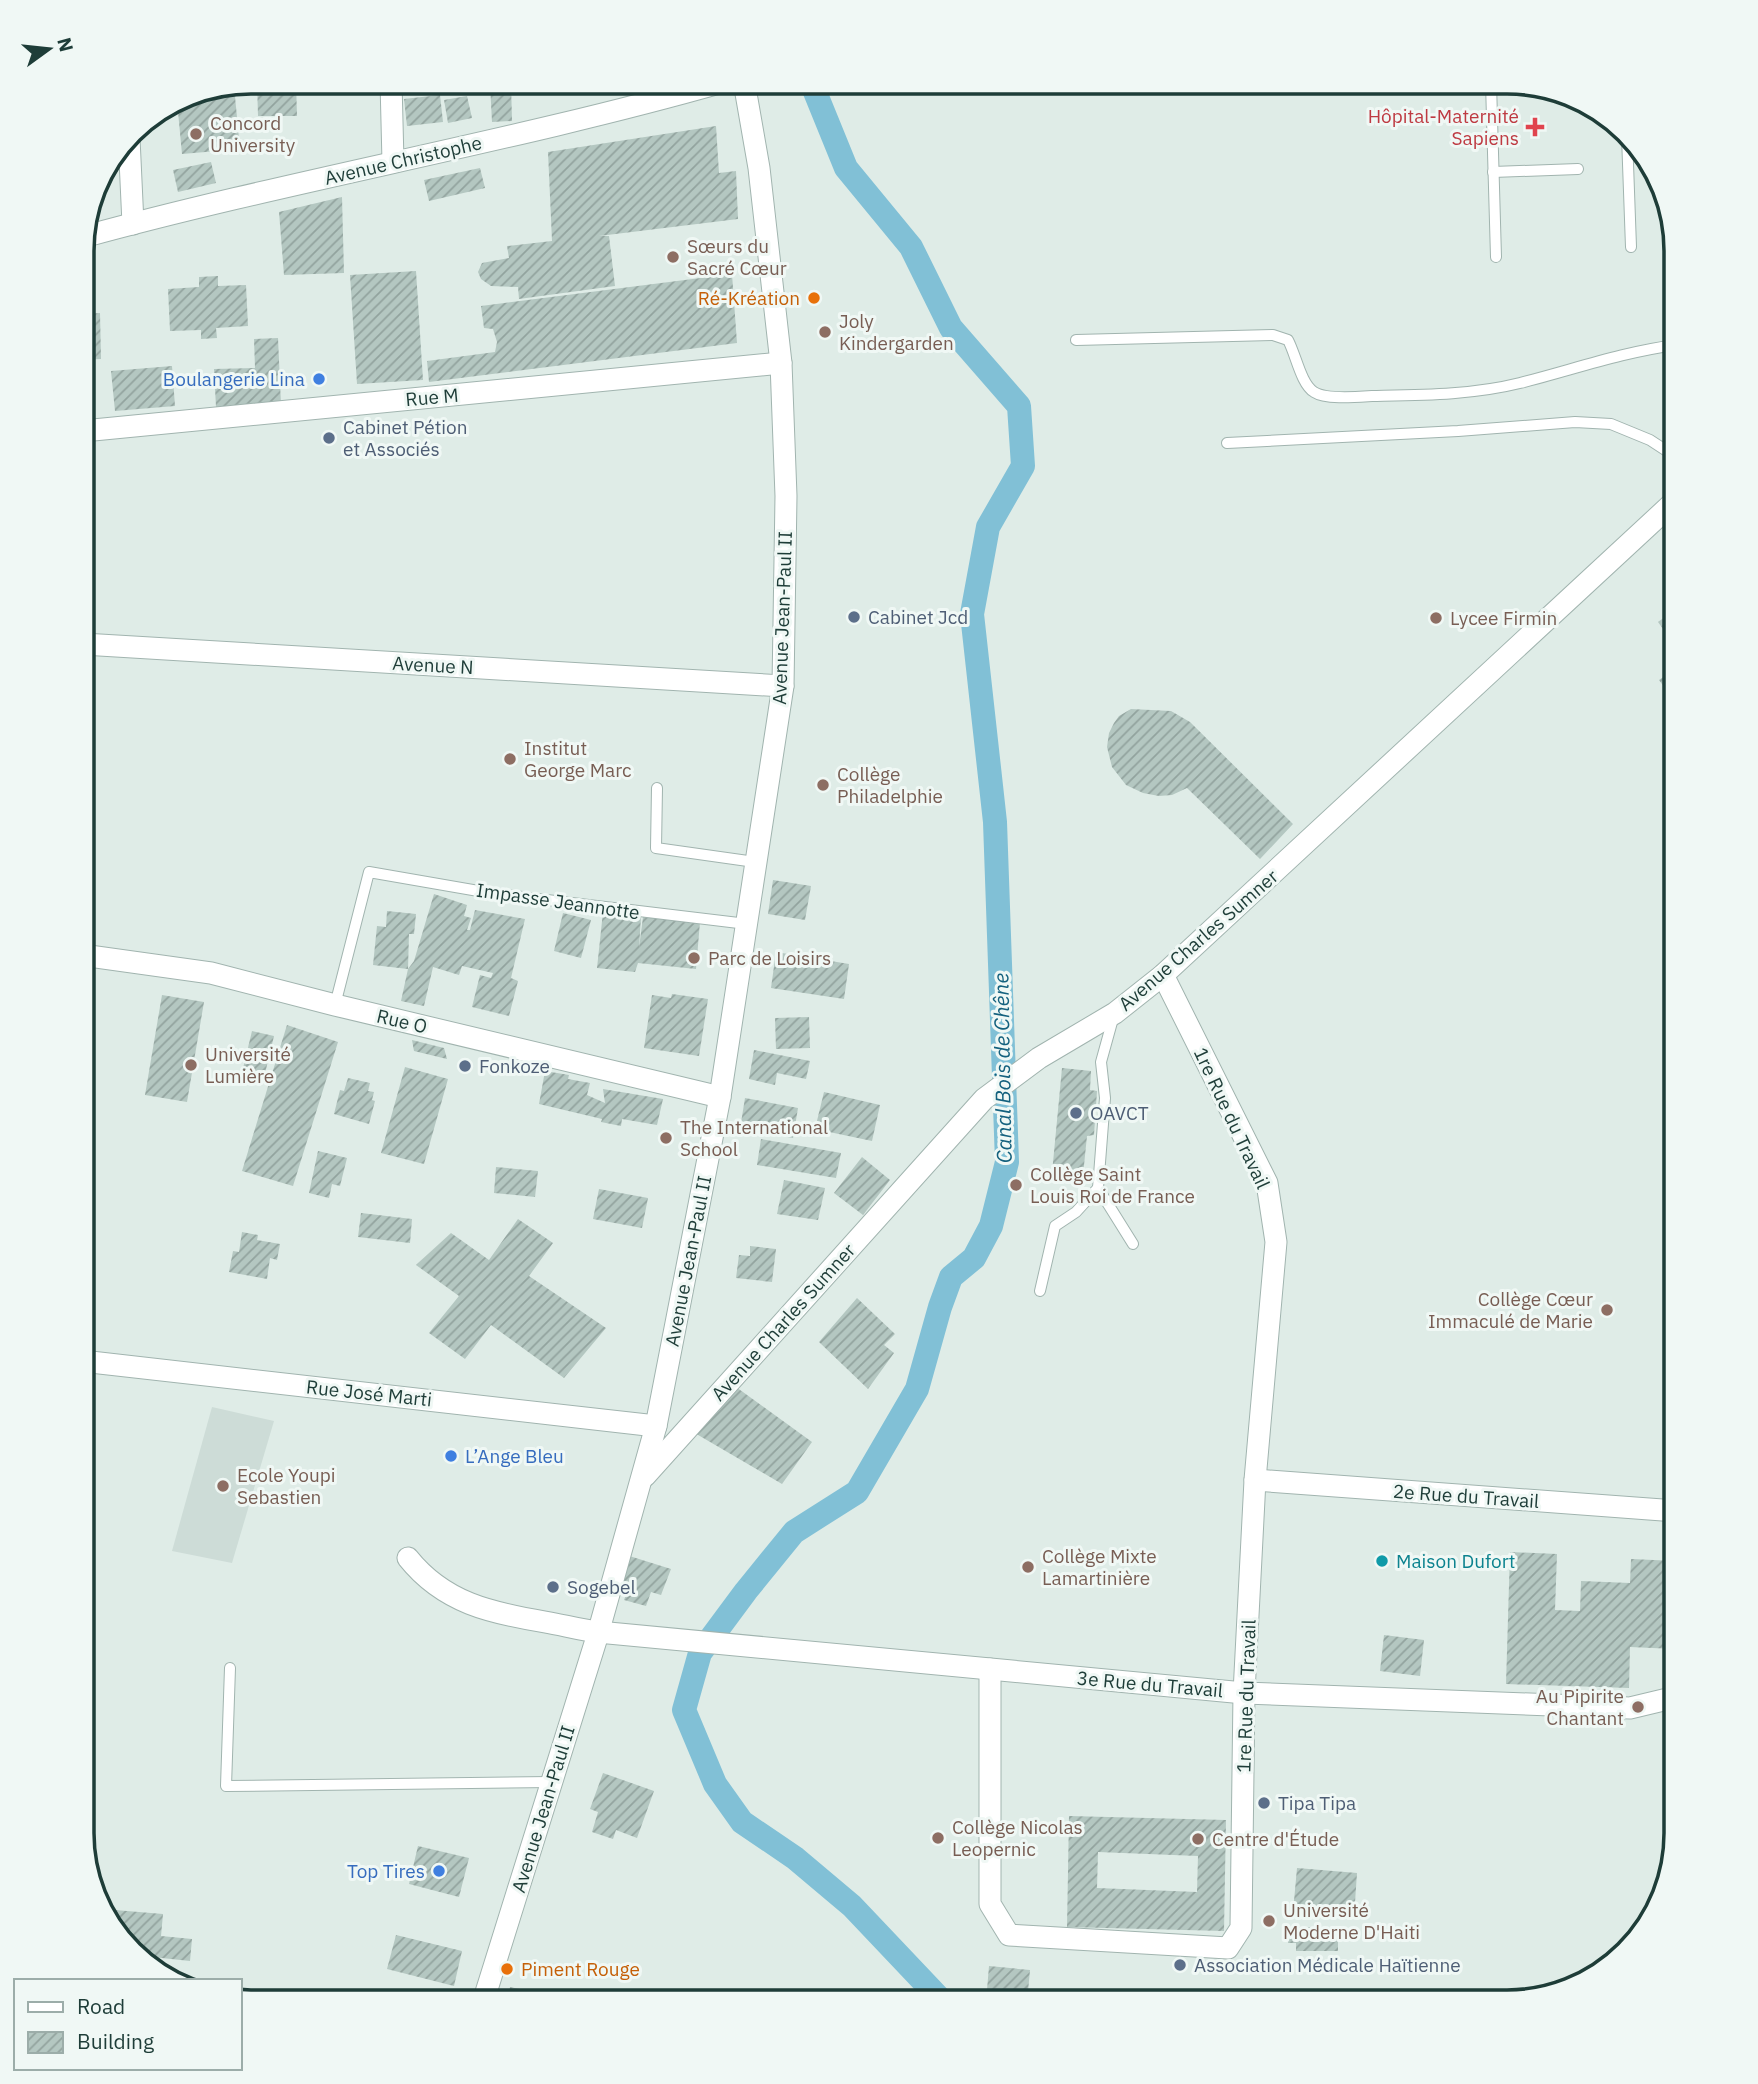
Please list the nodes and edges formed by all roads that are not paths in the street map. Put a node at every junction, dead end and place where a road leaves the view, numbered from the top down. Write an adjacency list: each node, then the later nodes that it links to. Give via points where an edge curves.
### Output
1 (391, 95): 7 (street)
2 (678, 95): 7 (street, Avenue Christophe)
3 (746, 95): 16 (street, Avenue Jean-Paul II)
4 (1491, 95): 9 (lane)
5 (1628, 151): 12 (lane)
6 (130, 152): 10 (street)
7 (393, 162): 10 (street, Avenue Christophe)
8 (1578, 169): 9 (lane)
9 (1493, 172): 13 (lane)
10 (133, 224): 11 (street, Avenue Christophe)
11 (96, 234)
12 (1631, 247)
13 (1496, 257)
14 (1076, 340): 15 (lane, via 1273,335 1288,340 1302,379 1315,393 1340,397 1451,395)
15 (1664, 346)
16 (781, 363): 17 (street, Rue M); 22 (street, Avenue Jean-Paul II, via 786,496)
17 (95, 429)
18 (1227, 443): 19 (lane, via 1575,422 1611,424)
19 (1664, 449)
20 (1664, 511): 27 (street, Avenue Charles Sumner)
21 (95, 645): 22 (street, Avenue N)
22 (783, 686): 24 (street, Avenue Jean-Paul II)
23 (657, 788): 24 (lane, via 656,848)
24 (755, 862): 25 (street, Avenue Jean-Paul II)
25 (747, 925): 28 (lane, Impasse Jeannotte, via 369,872); 30 (street, Avenue Jean-Paul II)
26 (95, 957): 28 (street, Rue O, via 211,973)
27 (1163, 975): 29 (street, Avenue Charles Sumner); 38 (street, 1re Rue du Travail, via 1267,1183 1276,1242)
28 (335, 1005): 30 (street, Rue O)
29 (1115, 1013): 31 (lane, via 1101,1062 1105,1098); 36 (street, Avenue Charles Sumner, via 1040,1058 984,1099)
30 (720, 1097): 35 (street, Avenue Jean-Paul II)
31 (1098, 1188): 32 (lane); 33 (lane, via 1055,1226)
32 (1133, 1244)
33 (1040, 1292)
34 (94, 1362): 35 (street, Rue José Marti)
35 (656, 1426): 36 (street, Rue José Marti); 37 (street, Avenue Jean-Paul II)
36 (688, 1428): 37 (street, Avenue Charles Sumner)
37 (644, 1477): 41 (street, Avenue Jean-Paul II)
38 (1255, 1480): 39 (street, 2e Rue du Travail); 44 (street, 1re Rue du Travail)
39 (1664, 1510)
40 (408, 1558): 41 (street, 3e Rue du Travail, via 440,1589 499,1615)
41 (598, 1632): 43 (street, 3e Rue du Travail); 46 (street, Avenue Jean-Paul II)
42 (230, 1668): 46 (lane, via 226,1786)
43 (990, 1669): 44 (street, 3e Rue du Travail); 44 (street, 1re Rue du Travail, via 990,1904 1009,1935 1228,1948 1241,1928)
44 (1244, 1693): 45 (street, 3e Rue du Travail, via 1630,1708)
45 (1664, 1699)
46 (551, 1782): 47 (street, Avenue Jean-Paul II)
47 (487, 1990)

